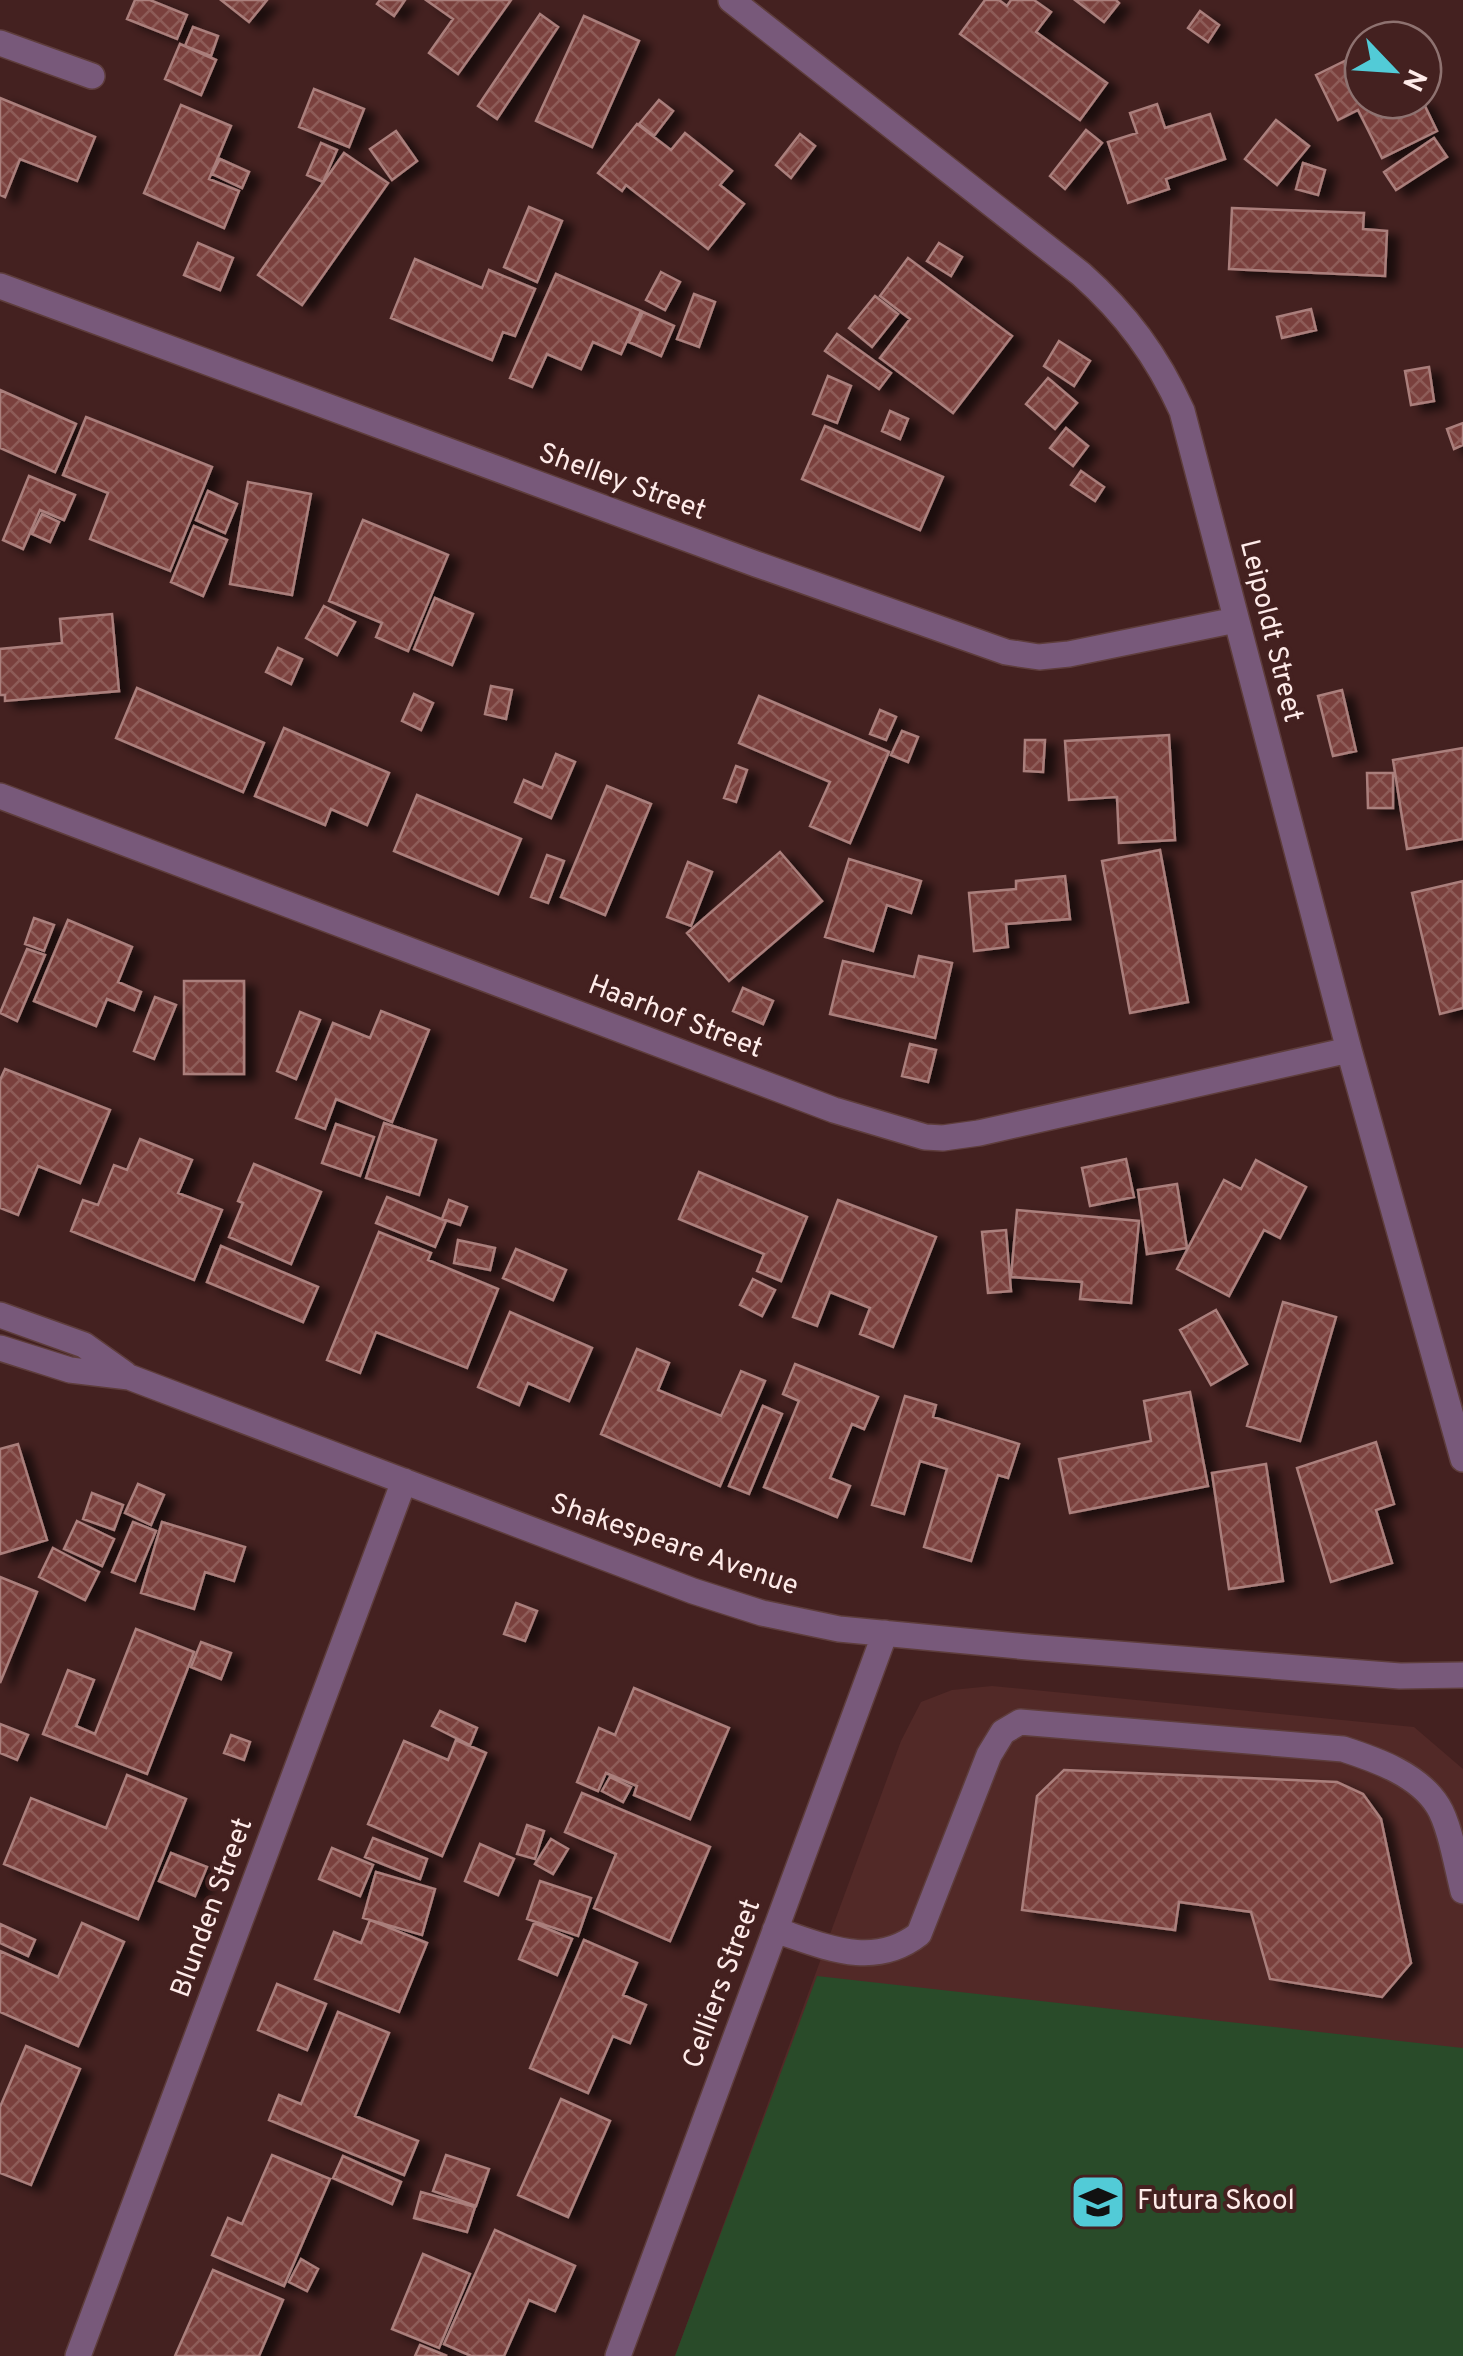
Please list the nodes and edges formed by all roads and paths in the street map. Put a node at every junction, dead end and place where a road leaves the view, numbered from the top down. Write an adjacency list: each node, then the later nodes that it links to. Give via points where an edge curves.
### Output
1 (731, 0): 5 (street, Leipoldt Street, via 1081,274 1124,317 1182,411)
2 (0, 43): 3 (street)
3 (92, 76)
4 (0, 286): 5 (street, Shelley Street, via 1006,652 1069,654)
5 (1236, 620): 7 (street, Leipoldt Street)
6 (0, 796): 7 (street, Haarhof Street, via 834,1110 925,1137 979,1132)
7 (1349, 1050): 11 (street, Leipoldt Street)
8 (0, 1315): 10 (street, Shakespeare Avenue, via 84,1346)
9 (0, 1348): 10 (street, Shakespeare Avenue, via 70,1370)
10 (130, 1377): 12 (street, Shakespeare Avenue)
11 (1463, 1459)
12 (404, 1482): 13 (street, Shakespeare Avenue, via 762,1613); 17 (street, Blunden Street)
13 (885, 1633): 14 (street, Shakespeare Avenue, via 1382,1675); 16 (street, Celliers Street)
14 (1463, 1675)
15 (1463, 1892): 16 (street, via 1439,1807 1376,1760 1344,1749 1020,1722 1003,1732 989,1755 919,1934 904,1946 848,1953)
16 (775, 1930): 18 (street, Celliers Street)
17 (78, 2356)
18 (618, 2356)

